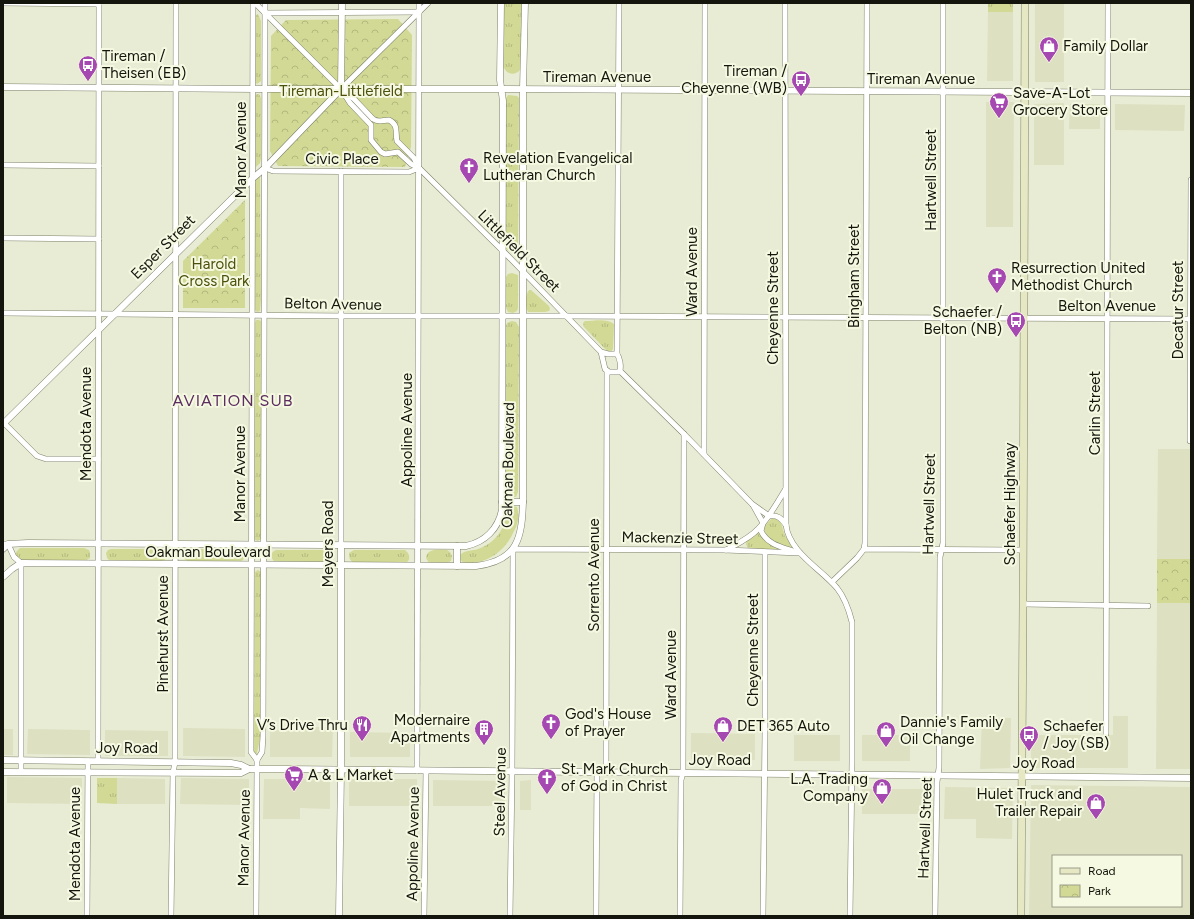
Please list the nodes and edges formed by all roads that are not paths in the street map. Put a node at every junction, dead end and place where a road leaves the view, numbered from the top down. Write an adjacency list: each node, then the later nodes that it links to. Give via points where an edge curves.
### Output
1 (3, 3): 2 (street)
2 (99, 3): 22 (street, Mendota Avenue)
3 (176, 3): 23 (street, Pinehurst Avenue)
4 (254, 3): 20 (street); 24 (street, Manor Avenue)
5 (265, 3): 20 (street, Manor Avenue)
6 (342, 3): 18 (street)
7 (419, 3): 19 (street, Appoline Avenue)
8 (428, 3): 19 (street)
9 (500, 3): 27 (street, Oakman Boulevard)
10 (525, 3): 28 (street, Oakman Boulevard)
11 (619, 3): 30 (street)
12 (705, 3): 31 (street, Ward Avenue)
13 (785, 3): 32 (street, Cheyenne Street)
14 (866, 3): 33 (street, Bingham Street)
15 (943, 3): 34 (street, Hartwell Street)
16 (1025, 3): 35 (main road, Schaefer Highway)
17 (1108, 3): 36 (street, Carlin Street)
18 (342, 12): 19 (street); 20 (street); 25 (street)
19 (419, 12): 25 (street); 26 (street, Appoline Avenue)
20 (265, 13): 25 (street); 29 (street, Manor Avenue)
21 (3, 87): 22 (street, Tireman Avenue)
22 (99, 88): 23 (street, Tireman Avenue); 39 (street, Mendota Avenue)
23 (176, 89): 24 (street, Tireman Avenue); 48 (street, Pinehurst Avenue)
24 (253, 89): 29 (street, Tireman Avenue); 43 (street, Manor Avenue)
25 (341, 89): 26 (street, Tireman Avenue); 29 (street, Tireman Avenue); 40 (street, Esper Street); 41 (street, Littlefield Street, via 354,98 375,120 389,120 394,123 397,128 397,141 414,158); 41 (street, Littlefield Street, via 350,103 371,125 371,140 381,152 398,152)
26 (419, 89): 27 (street, Tireman Avenue); 41 (street, Appoline Avenue)
27 (501, 89): 28 (street, Tireman Avenue); 47 (street, Oakman Boulevard)
28 (523, 89): 30 (street, Tireman Avenue); 49 (street, Oakman Boulevard)
29 (265, 90): 40 (street, Manor Avenue)
30 (619, 90): 31 (street, Tireman Avenue); 61 (street)
31 (705, 91): 32 (street, Tireman Avenue); 62 (street, Ward Avenue)
32 (785, 91): 33 (street, Tireman Avenue); 63 (street, Cheyenne Street)
33 (866, 92): 34 (street, Tireman Avenue); 64 (street, Bingham Street)
34 (943, 92): 35 (street, Tireman Avenue); 65 (street, Hartwell Street)
35 (1024, 92): 36 (street, Tireman Avenue); 66 (main road, Schaefer Highway)
36 (1108, 93): 37 (street, Tireman Avenue); 67 (street, Carlin Street)
37 (1191, 93)
38 (3, 165): 39 (street)
39 (99, 166): 46 (street, Mendota Avenue)
40 (265, 168): 42 (street, Civic Place, via 273,171); 43 (street, Esper Street); 55 (street, Manor Avenue)
41 (419, 168): 42 (street, Civic Place, via 409,172); 47 (street, Littlefield Street); 57 (street, Appoline Avenue)
42 (341, 171): 56 (street, Meyers Road)
43 (253, 178): 48 (street, Esper Street); 54 (street, Manor Avenue)
44 (1191, 180): 68 (street, Decatur Street)
45 (3, 238): 46 (street)
46 (99, 239): 51 (street, Mendota Avenue)
47 (503, 251): 49 (street, Littlefield Street); 58 (street, Oakman Boulevard)
48 (176, 253): 52 (street, Esper Street); 53 (street, Pinehurst Avenue)
49 (523, 272): 59 (street, Oakman Boulevard); 60 (street, Littlefield Street)
50 (3, 313): 51 (street, Belton Avenue)
51 (99, 314): 52 (street, Belton Avenue); 69 (street, Mendota Avenue)
52 (114, 314): 53 (street, Belton Avenue); 69 (street, Esper Street)
53 (176, 314): 54 (street, Belton Avenue); 88 (street, Pinehurst Avenue)
54 (252, 315): 55 (street, Belton Avenue); 89 (street, Manor Avenue)
55 (264, 315): 56 (street, Belton Avenue); 90 (street, Manor Avenue)
56 (341, 316): 57 (street, Belton Avenue); 91 (street, Meyers Road)
57 (419, 316): 58 (street, Belton Avenue); 92 (street, Appoline Avenue)
58 (502, 316): 59 (street, Belton Avenue); 80 (street, Oakman Boulevard)
59 (523, 316): 60 (street, Belton Avenue); 81 (street, Oakman Boulevard)
60 (566, 316): 61 (street, Belton Avenue); 70 (street, Littlefield Street)
61 (618, 316): 62 (street); 71 (street)
62 (704, 316): 63 (street); 77 (street, Ward Avenue)
63 (785, 317): 64 (street); 79 (street, Cheyenne Street)
64 (866, 317): 65 (street); 97 (street, Bingham Street)
65 (943, 318): 66 (street, Belton Avenue); 100 (street, Hartwell Street)
66 (1024, 318): 67 (street, Belton Avenue); 101 (main road, Schaefer Highway)
67 (1107, 318): 68 (street, Belton Avenue); 115 (street, Carlin Street)
68 (1190, 319): 76 (street, Decatur Street)
69 (99, 329): 74 (street, Esper Street); 78 (street, Mendota Avenue)
70 (601, 352): 71 (street); 73 (street, Sorrento Avenue)
71 (617, 354): 72 (street)
72 (620, 371): 73 (street); 75 (street)
73 (606, 374): 96 (street, Sorrento Avenue)
74 (3, 423): 78 (street, via 40,458)
75 (684, 434): 77 (street); 98 (street, Ward Avenue)
76 (1190, 441)
77 (704, 454): 82 (street)
78 (98, 459): 86 (street, Mendota Avenue)
79 (785, 490): 83 (street); 85 (street, Cheyenne Street)
80 (502, 502): 81 (street); 93 (street, Oakman Boulevard, via 500,520 489,535 474,544)
81 (523, 502): 95 (street, Oakman Boulevard, via 521,531)
82 (752, 504): 83 (street); 84 (street)
83 (769, 516): 84 (street); 85 (street, via 780,518)
84 (763, 523): 99 (street, via 753,534); 103 (street, via 761,531 766,539)
85 (786, 525): 103 (street, via 787,532)
86 (98, 543): 87 (street, Oakman Boulevard); 88 (street, Oakman Boulevard); 105 (street, Mendota Avenue)
87 (6, 544): 94 (street); 104 (street)
88 (176, 544): 89 (street, Oakman Boulevard); 106 (street, Pinehurst Avenue)
89 (252, 544): 90 (street, Oakman Boulevard); 107 (street, Manor Avenue)
90 (264, 544): 91 (street, Oakman Boulevard); 108 (street, Manor Avenue)
91 (341, 545): 92 (street, Oakman Boulevard); 109 (street, Meyers Road)
92 (418, 545): 93 (street, Oakman Boulevard); 110 (street, Appoline Avenue)
93 (457, 546): 111 (street)
94 (3, 548)
95 (513, 548): 96 (street, Mackenzie Street); 111 (street, Oakman Boulevard, via 492,564); 132 (street, Steel Avenue)
96 (607, 549): 98 (street, Mackenzie Street); 135 (street, Sorrento Avenue)
97 (864, 549): 100 (street); 113 (street)
98 (684, 550): 99 (street, Mackenzie Street); 136 (street, Ward Avenue)
99 (725, 550): 102 (street, Mackenzie Street)
100 (941, 550): 101 (street); 139 (street, Hartwell Street)
101 (1023, 550): 114 (main road, Schaefer Highway)
102 (765, 552): 103 (street, Mackenzie Street); 137 (street, Cheyenne Street)
103 (800, 553): 113 (street)
104 (21, 563): 105 (street, Oakman Boulevard); 112 (street); 119 (street)
105 (98, 564): 106 (street, Oakman Boulevard); 122 (street, Mendota Avenue)
106 (176, 565): 107 (street, Oakman Boulevard); 123 (street, Pinehurst Avenue)
107 (252, 565): 108 (street, Oakman Boulevard); 120 (street, Manor Avenue, via 251,736 252,752)
108 (264, 565): 109 (street, Oakman Boulevard); 120 (street, Manor Avenue, via 263,736 262,752)
109 (341, 566): 110 (street, Oakman Boulevard); 126 (street, Meyers Road)
110 (418, 566): 111 (street, Oakman Boulevard); 128 (street, Appoline Avenue)
111 (457, 566)
112 (3, 577)
113 (832, 582): 138 (street, via 845,601 852,627)
114 (1023, 604): 115 (street); 140 (main road, Schaefer Highway)
115 (1106, 605): 116 (street); 117 (street, Carlin Street)
116 (1148, 606)
117 (1106, 734)
118 (3, 760): 119 (street, Joy Road)
119 (21, 760): 121 (street, Joy Road); 127 (street)
120 (257, 760): 124 (street, Manor Avenue)
121 (88, 761): 122 (street, Joy Road); 131 (street, Mendota Avenue)
122 (98, 761): 123 (street, Joy Road)
123 (175, 762): 125 (street, Joy Road, via 231,763); 133 (street, Pinehurst Avenue)
124 (257, 769): 125 (street, Joy Road); 126 (street, Joy Road); 144 (street, Manor Avenue)
125 (249, 770): 133 (street, Joy Road, via 241,773)
126 (341, 770): 128 (street, Joy Road); 145 (street, Meyers Road)
127 (21, 771): 130 (street, Joy Road); 131 (street, Joy Road)
128 (417, 771): 129 (street, Joy Road)
129 (426, 771): 132 (street, Joy Road); 146 (street, Appoline Avenue)
130 (3, 772)
131 (88, 772): 133 (street, Joy Road); 142 (street, Mendota Avenue)
132 (512, 772): 134 (street, Joy Road); 147 (street, Steel Avenue)
133 (173, 773): 143 (street, Pinehurst Avenue)
134 (598, 773): 135 (street, Joy Road); 148 (street)
135 (606, 773): 136 (street, Joy Road)
136 (683, 773): 137 (street, Joy Road); 149 (street, Ward Avenue)
137 (765, 773): 138 (street, Joy Road); 150 (street, Cheyenne Street)
138 (852, 774): 139 (street, Joy Road); 151 (street)
139 (938, 775): 140 (street, Joy Road); 152 (street, Hartwell Street)
140 (1022, 776): 141 (street, Joy Road); 153 (main road, Schaefer Highway)
141 (1191, 778)
142 (87, 916)
143 (171, 916)
144 (256, 916)
145 (339, 916)
146 (424, 916)
147 (510, 916)
148 (596, 916)
149 (680, 916)
150 (763, 916)
151 (850, 916)
152 (935, 916)
153 (1021, 916)

